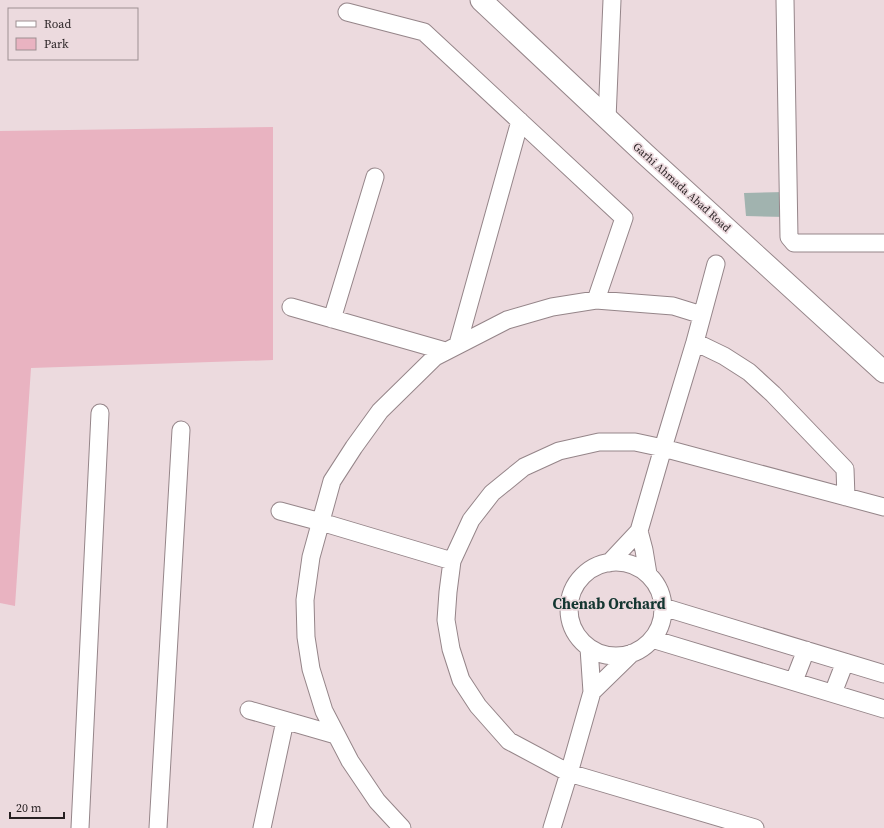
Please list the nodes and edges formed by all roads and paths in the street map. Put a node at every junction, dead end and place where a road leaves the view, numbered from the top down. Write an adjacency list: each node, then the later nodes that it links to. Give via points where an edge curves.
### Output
1 (481, 0): 5 (street, Garhi Ahmada Abad Road)
2 (612, 0): 5 (street)
3 (785, 0): 8 (street, via 789,237 794,243)
4 (347, 12): 6 (street, via 424,32)
5 (607, 119): 16 (street, Garhi Ahmada Abad Road)
6 (520, 121): 10 (street, via 624,218); 15 (street)
7 (375, 177): 13 (street)
8 (884, 243)
9 (716, 264): 12 (street)
10 (596, 300): 12 (street, via 673,306); 15 (street, via 552,307 507,320)
11 (291, 307): 13 (street)
12 (702, 316): 14 (street)
13 (332, 319): 15 (street)
14 (695, 342): 19 (street); 20 (street, via 749,372 817,439 846,469)
15 (452, 348): 23 (street, via 435,357 380,411 332,481)
16 (884, 372)
17 (100, 413): 43 (street)
18 (181, 430): 44 (street)
19 (663, 448): 20 (street); 24 (street); 25 (street, via 635,442 599,442 559,451 524,467 492,493 471,520)
20 (846, 497): 21 (street)
21 (884, 507)
22 (280, 511): 23 (street)
23 (320, 522): 25 (street); 41 (street, via 311,557 305,600 306,637 311,670 324,711)
24 (639, 531): 26 (street); 27 (street)
25 (452, 561): 42 (street, via 446,620 451,649 461,680 478,706 509,741)
26 (609, 562): 27 (street, via 630,564); 30 (street, via 592,569 578,581 570,598 570,617 576,634)
27 (648, 574): 28 (street, via 659,589)
28 (663, 607): 29 (street, via 662,618); 31 (street)
29 (652, 639): 32 (street); 35 (street)
30 (589, 648): 32 (street, via 603,654 618,656); 36 (street)
31 (806, 650): 33 (street); 35 (street)
32 (632, 653): 36 (street)
33 (846, 662): 34 (street); 37 (street)
34 (884, 674)
35 (794, 681): 37 (street)
36 (592, 692): 42 (street)
37 (833, 693): 38 (street)
38 (884, 709)
39 (249, 710): 40 (street)
40 (285, 721): 41 (street); 45 (street)
41 (336, 735): 46 (street, via 350,762 377,801)
42 (569, 773): 47 (street); 48 (street)
43 (80, 828)
44 (158, 828)
45 (262, 828)
46 (402, 828)
47 (552, 828)
48 (755, 828)

